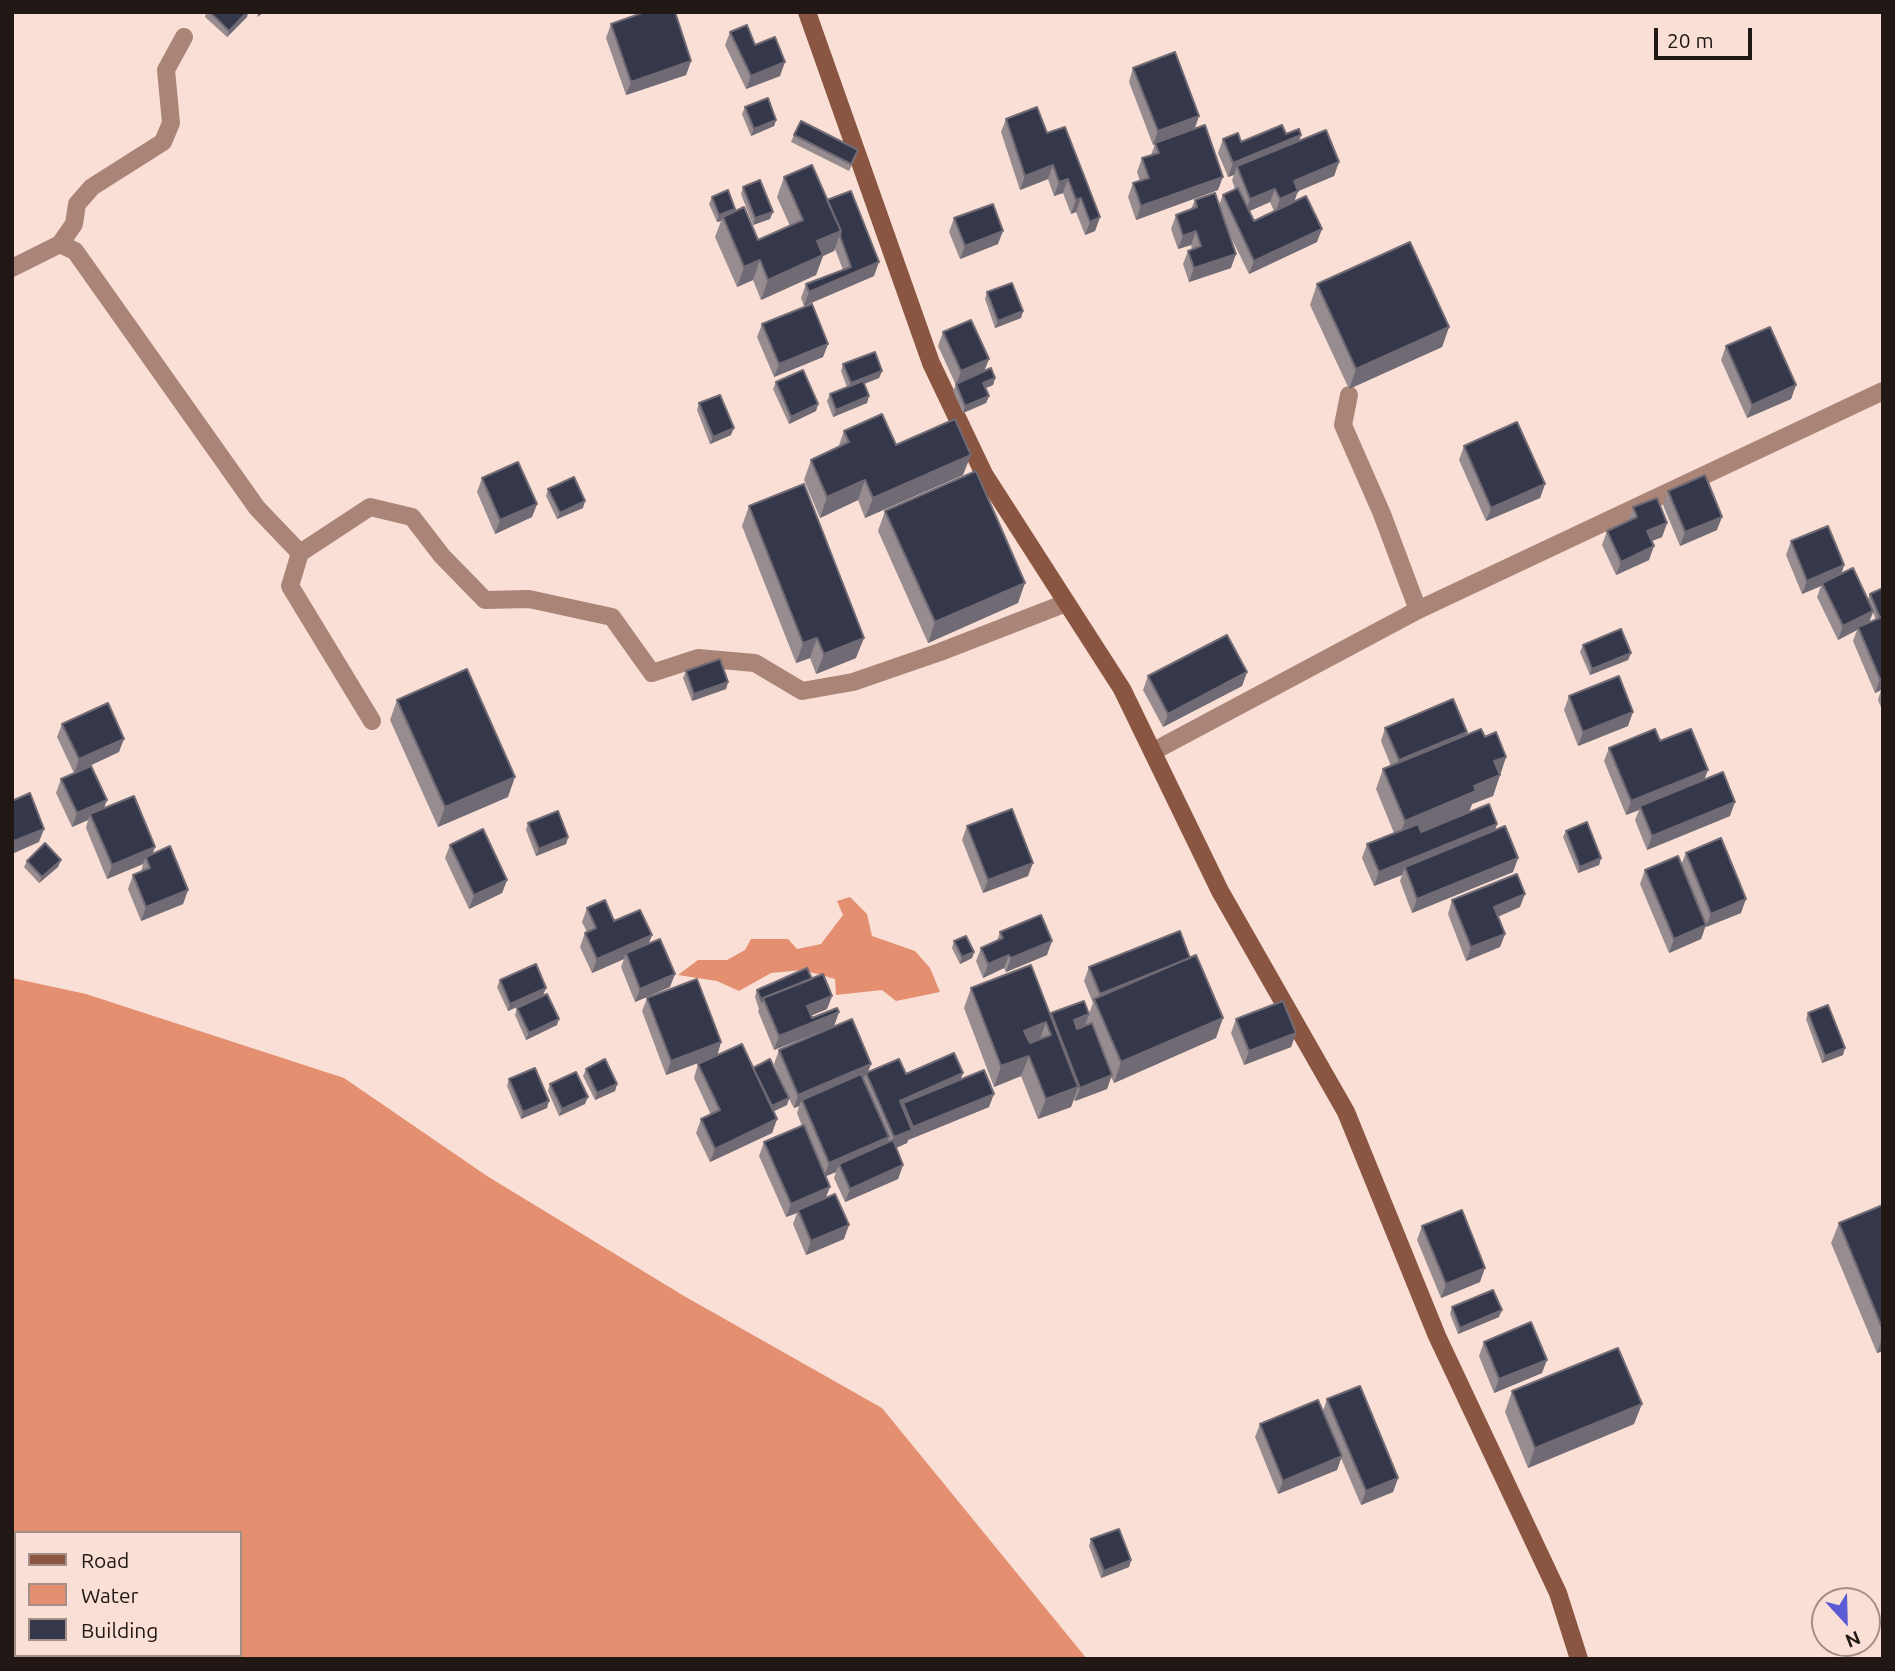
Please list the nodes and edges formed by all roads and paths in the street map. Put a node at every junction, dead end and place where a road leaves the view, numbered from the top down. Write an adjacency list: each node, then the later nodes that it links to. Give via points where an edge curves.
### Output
1 (807, 12): 8 (street, via 930,363 984,474)
2 (184, 37): 3 (street, via 166,70 171,123 163,142 92,187 77,205 74,224)
3 (60, 244): 4 (street); 7 (street, via 75,251 257,508)
4 (12, 268)
5 (1883, 391): 9 (street)
6 (1349, 396): 9 (street, via 1343,425)
7 (300, 553): 8 (street, via 370,507 412,517 485,600 529,599 612,617 652,673 698,657 755,663 802,691 853,682); 10 (street, via 290,586)
8 (1066, 603): 11 (street, via 1122,689)
9 (1418, 610): 11 (street)
10 (372, 721)
11 (1154, 751): 12 (street, via 1220,891 1346,1112 1437,1336 1558,1593)
12 (1579, 1659)

